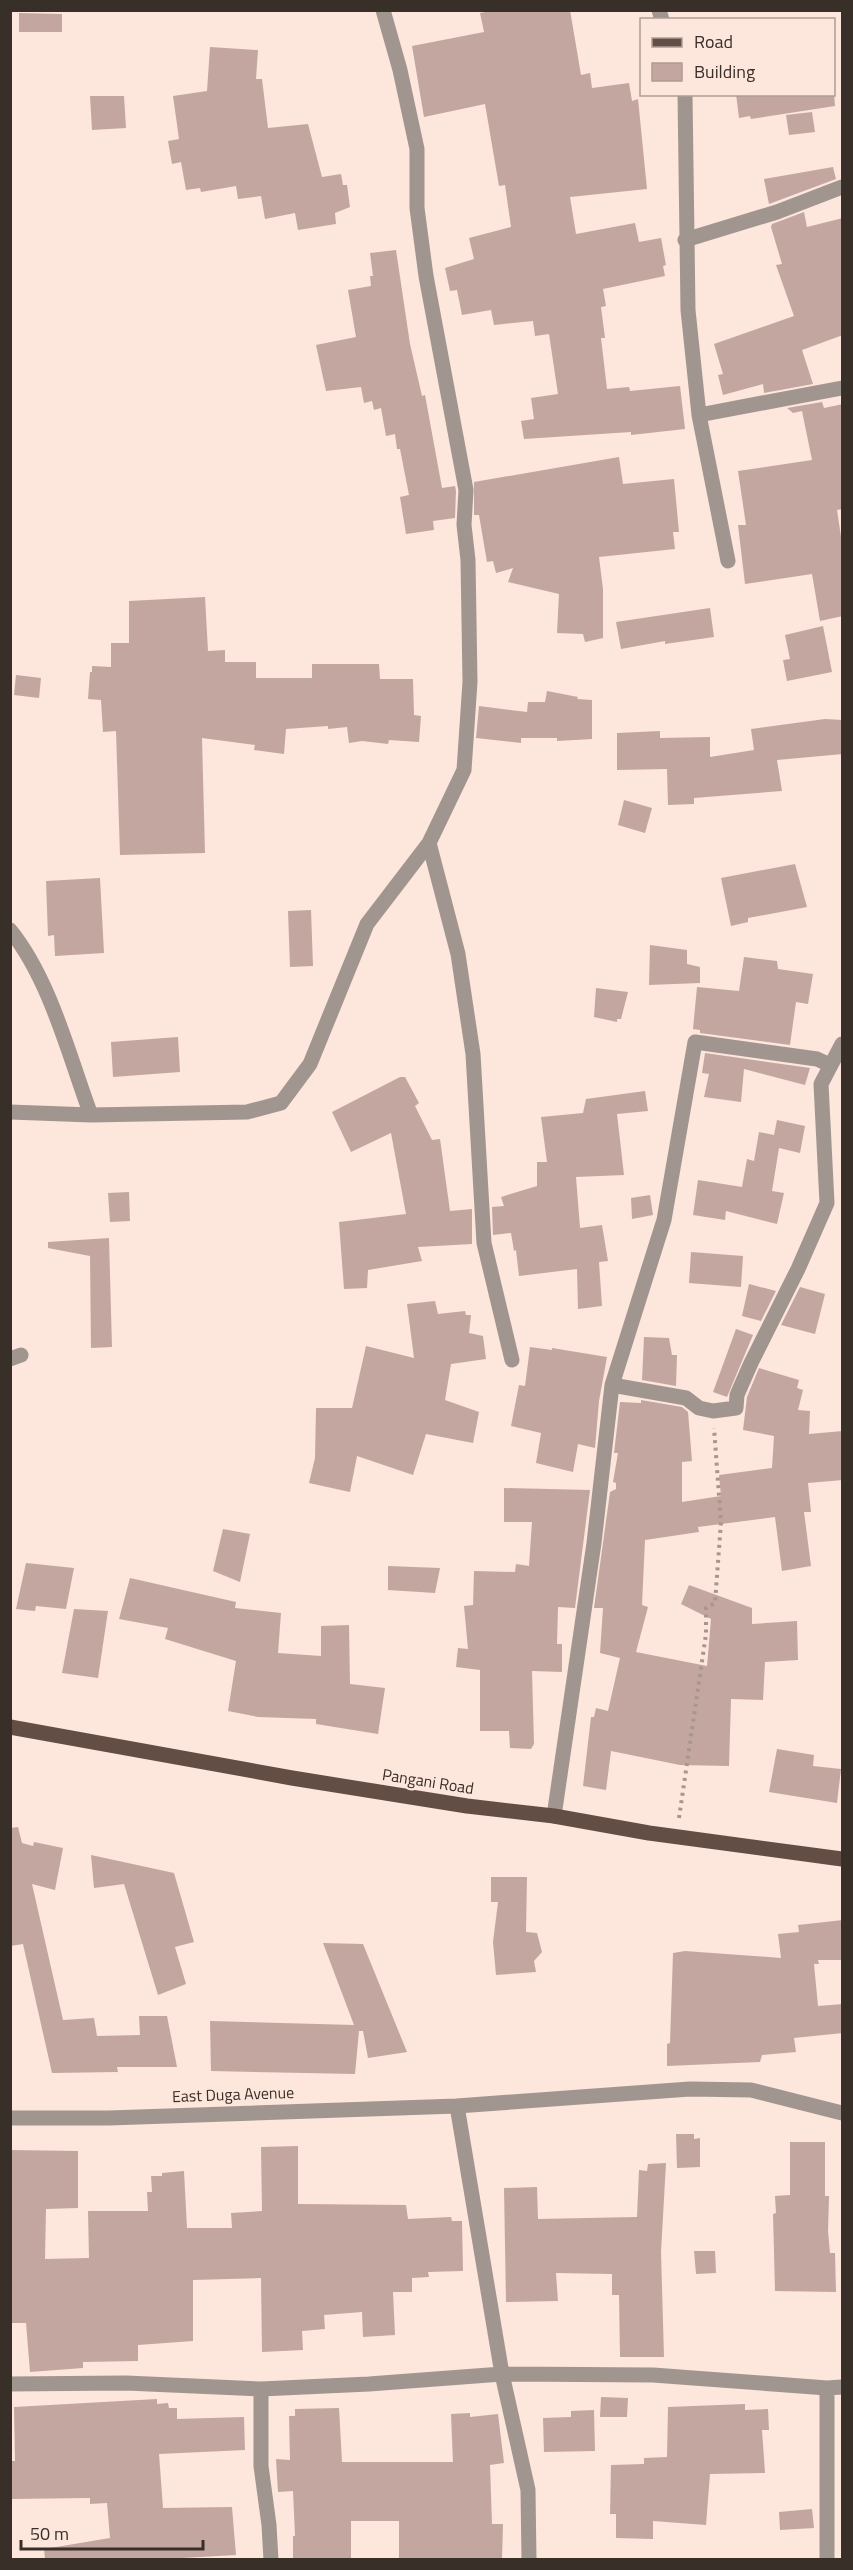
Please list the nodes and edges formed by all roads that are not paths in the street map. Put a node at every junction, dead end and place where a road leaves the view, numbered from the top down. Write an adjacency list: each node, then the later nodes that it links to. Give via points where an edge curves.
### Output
1 (383, 10): 8 (street, via 417,149 417,208 426,276 466,490 470,682 464,770)
2 (685, 96): 4 (street)
3 (843, 187): 4 (street)
4 (685, 240): 6 (street)
5 (843, 388): 6 (street)
6 (699, 415): 7 (street)
7 (728, 561)
8 (429, 843): 13 (street, via 367,924 310,1064 281,1103 247,1112); 16 (street, via 458,954 473,1054 484,1244)
9 (10, 930): 13 (street, via 25,948 50,1004)
10 (843, 1044): 11 (street)
11 (830, 1065): 14 (street, via 820,1084); 17 (street, via 817,1059 695,1042 664,1220)
12 (10, 1112): 13 (street)
13 (91, 1115)
14 (827, 1203): 15 (street); 17 (street, via 751,1363 737,1395 736,1408 713,1411 699,1408 686,1398)
15 (843, 1206)
16 (512, 1360)
17 (612, 1385): 19 (street, via 594,1543)
18 (10, 1727): 19 (main road, Pangani Road, via 303,1780)
19 (554, 1816): 20 (main road, Pangani Road)
20 (843, 1859)
21 (458, 2106): 22 (street, East Duga Avenue, via 690,2089 751,2090); 23 (street, East Duga Avenue); 24 (street)
22 (843, 2113)
23 (10, 2118)
24 (502, 2374): 26 (street, via 653,2375); 27 (street); 29 (street, via 528,2490)
25 (10, 2384): 27 (street, via 126,2383)
26 (835, 2387): 30 (street)
27 (261, 2389): 28 (street, via 261,2466)
28 (271, 2559)
29 (529, 2559)
30 (827, 2559)

